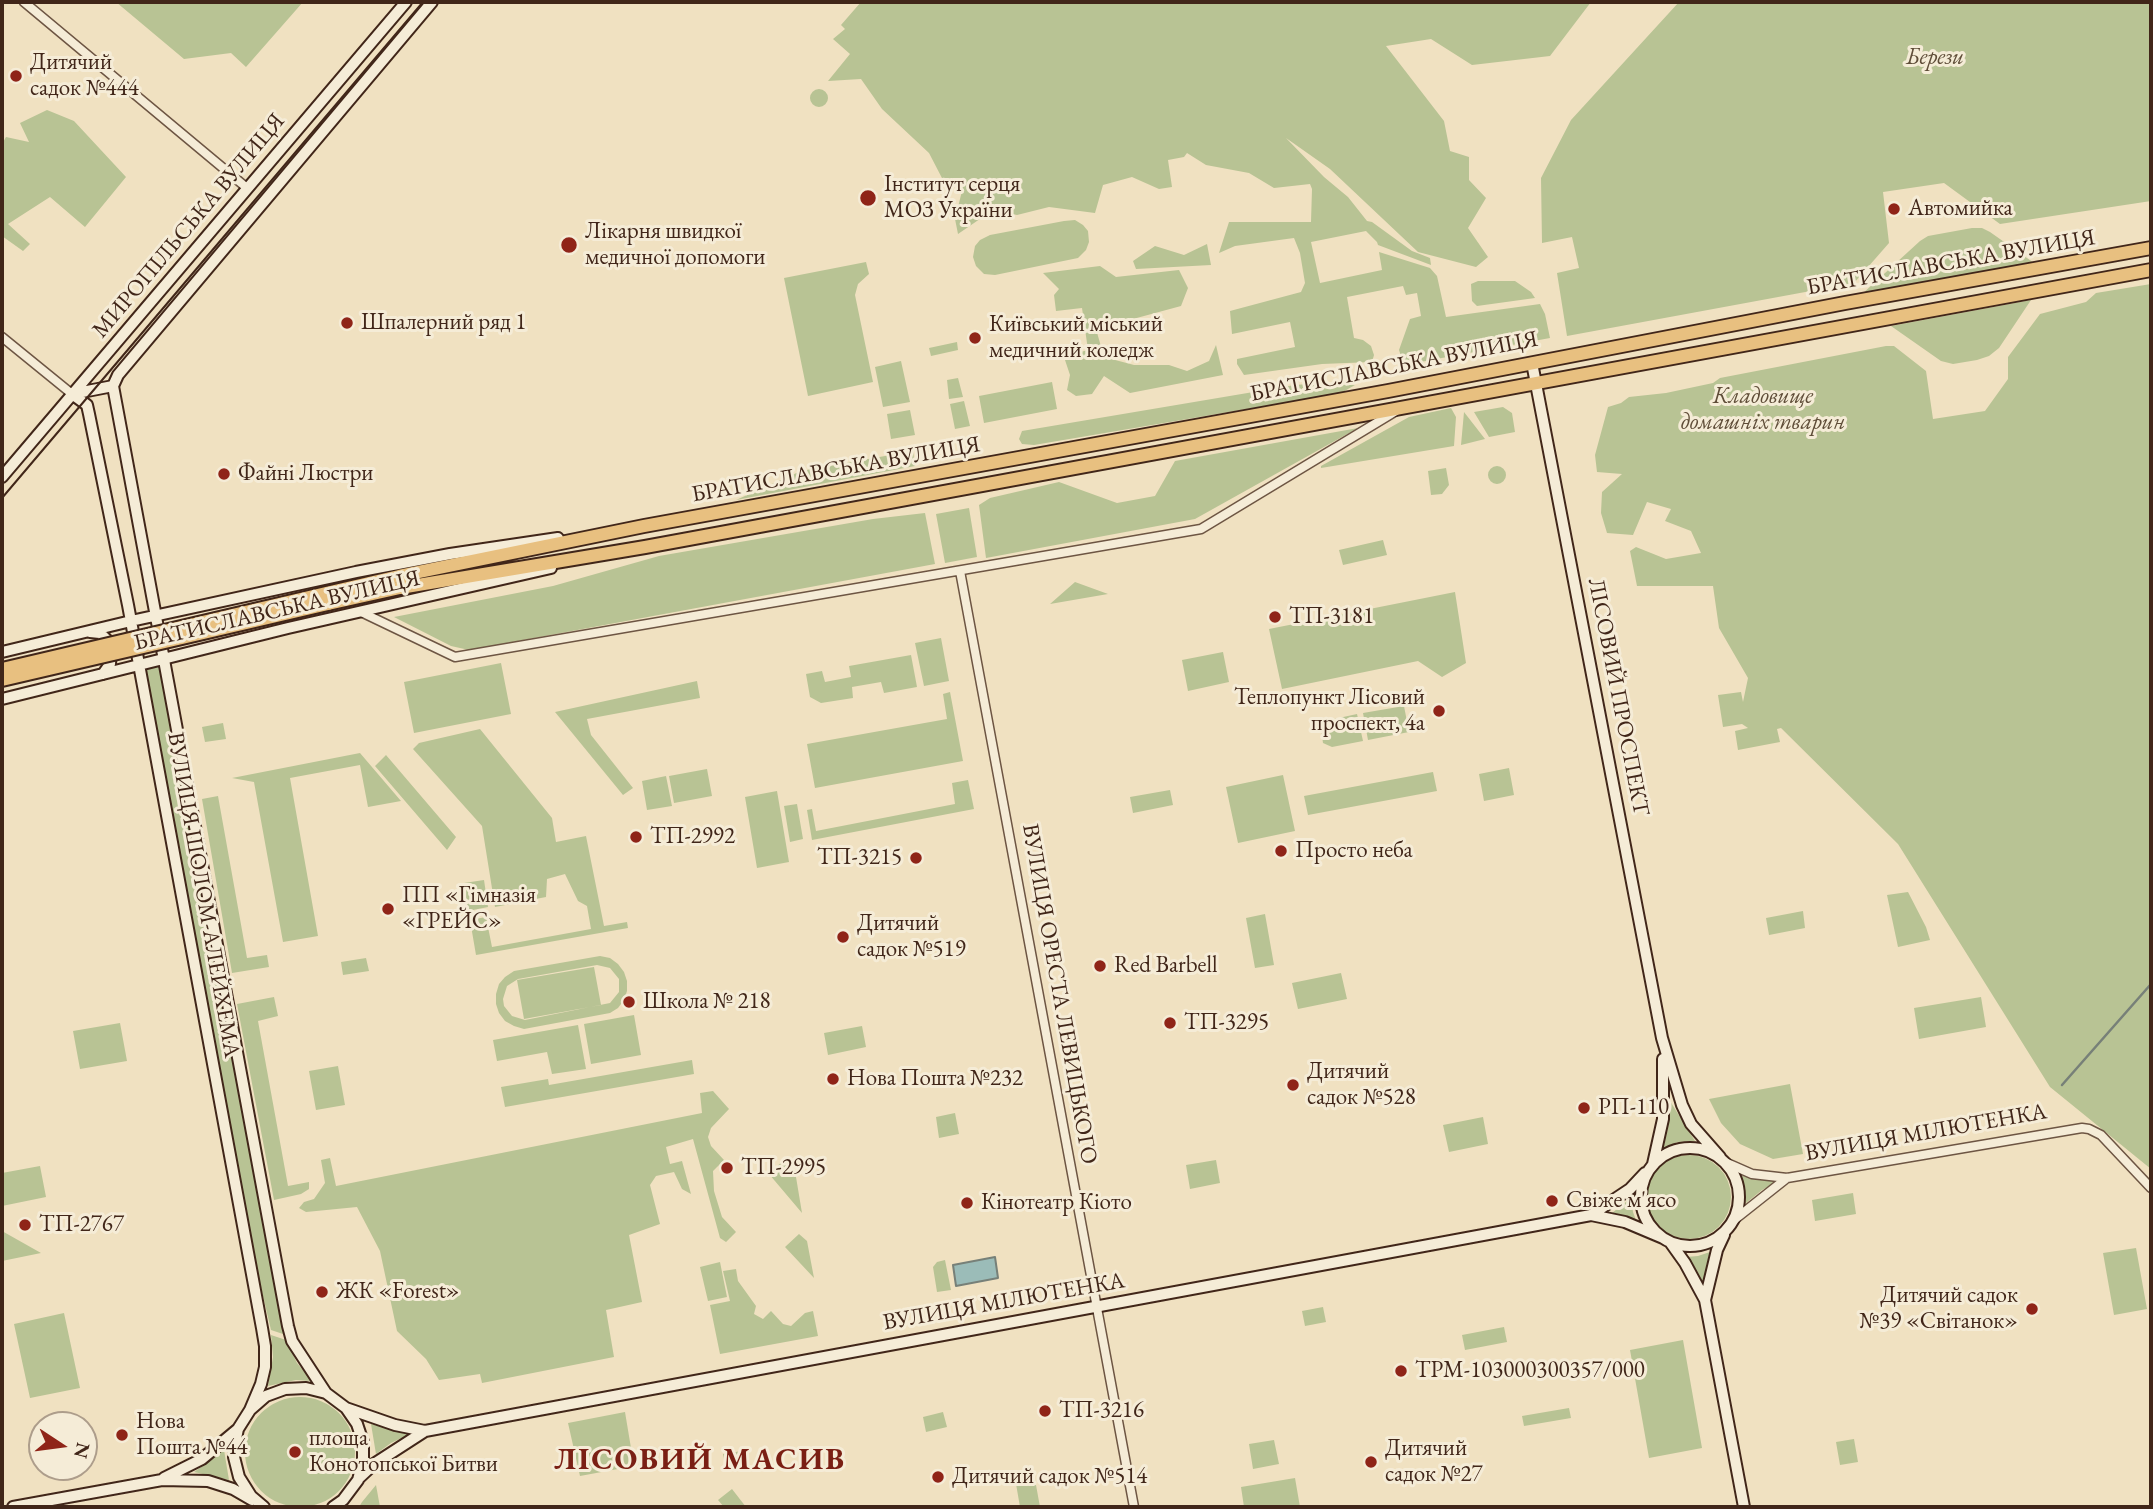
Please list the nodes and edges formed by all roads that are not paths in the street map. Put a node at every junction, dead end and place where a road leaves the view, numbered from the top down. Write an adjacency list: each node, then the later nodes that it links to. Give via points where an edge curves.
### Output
1 (24, 2): 4 (street)
2 (406, 2): 4 (street, МИРОПІЛЬСЬКА ВУЛИЦЯ)
3 (432, 2): 10 (street, МИРОПІЛЬСЬКА ВУЛИЦЯ)
4 (247, 188): 11 (street, МИРОПІЛЬСЬКА ВУЛИЦЯ)
5 (2151, 248): 8 (main road, БРАТИСЛАВСЬКА ВУЛИЦЯ)
6 (2151, 271): 9 (main road, БРАТИСЛАВСЬКА ВУЛИЦЯ)
7 (2, 337): 11 (street)
8 (1532, 363): 9 (street, ЛІСОВИЙ ПРОСПЕКТ); 14 (main road, БРАТИСЛАВСЬКА ВУЛИЦЯ)
9 (1536, 382): 12 (main road, БРАТИСЛАВСЬКА ВУЛИЦЯ); 31 (street, ЛІСОВИЙ ПРОСПЕКТ)
10 (113, 386): 11 (street); 20 (street, ВУЛИЦЯ ШОЛОМ-АЛЕЙХЕМА)
11 (72, 394): 13 (street, МИРОПІЛЬСЬКА ВУЛИЦЯ); 21 (street, ВУЛИЦЯ ШОЛОМ-АЛЕЙХЕМА, via 88,405)
12 (1402, 408): 15 (main road, БРАТИСЛАВСЬКА ВУЛИЦЯ); 16 (street, via 1201,529)
13 (2, 477)
14 (644, 526): 17 (main road, БРАТИСЛАВСЬКА ВУЛИЦЯ, via 399,576); 18 (street, БРАТИСЛАВСЬКА ВУЛИЦЯ, via 450,554)
15 (645, 547): 17 (main road, БРАТИСЛАВСЬКА ВУЛИЦЯ); 19 (street, БРАТИСЛАВСЬКА ВУЛИЦЯ)
16 (960, 571): 19 (street, via 455,657); 41 (street, ВУЛИЦЯ ОРЕСТА ЛЕВИЦЬКОГО)
17 (327, 598): 27 (main road, БРАТИСЛАВСЬКА ВУЛИЦЯ, bridge); 29 (main road, БРАТИСЛАВСЬКА ВУЛИЦЯ, bridge)
18 (189, 608): 20 (street, БРАТИСЛАВСЬКА ВУЛИЦЯ); 23 (street, via 187,642)
19 (361, 612): 23 (street, БРАТИСЛАВСЬКА ВУЛИЦЯ)
20 (155, 616): 21 (street, БРАТИСЛАВСЬКА ВУЛИЦЯ); 25 (street, ВУЛИЦЯ ШОЛОМ-АЛЕЙХЕМА)
21 (131, 621): 22 (street, БРАТИСЛАВСЬКА ВУЛИЦЯ); 26 (street, ВУЛИЦЯ ШОЛОМ-АЛЕЙХЕМА)
22 (88, 632): 24 (street, БРАТИСЛАВСЬКА ВУЛИЦЯ); 28 (street, via 100,633 108,641 110,664)
23 (202, 650): 25 (street, БРАТИСЛАВСЬКА ВУЛИЦЯ)
24 (2, 652)
25 (163, 659): 26 (street, БРАТИСЛАВСЬКА ВУЛИЦЯ); 42 (street, ВУЛИЦЯ ШОЛОМ-АЛЕЙХЕМА, via 288,1326 292,1341)
26 (138, 665): 28 (street, БРАТИСЛАВСЬКА ВУЛИЦЯ); 44 (street, ВУЛИЦЯ ШОЛОМ-АЛЕЙХЕМА, via 265,1346 265,1367)
27 (2, 669)
28 (103, 674): 30 (street, БРАТИСЛАВСЬКА ВУЛИЦЯ)
29 (2, 680)
30 (2, 699)
31 (1662, 1038): 32 (street, ЛІСОВИЙ ПРОСПЕКТ, via 1691,1124); 33 (street, ЛІСОВИЙ ПРОСПЕКТ, via 1664,1108)
32 (1724, 1160): 33 (street, via 1698,1147 1682,1148 1668,1152); 34 (street, ВУЛИЦЯ МІЛЮТЕНКА, via 1752,1174); 37 (street, via 1740,1189)
33 (1651, 1167): 36 (street, ВУЛИЦЯ МІЛЮТЕНКА, via 1630,1189); 39 (street, via 1641,1191 1642,1206 1654,1231)
34 (1787, 1178): 35 (street, ВУЛИЦЯ МІЛЮТЕНКА, via 2090,1129); 37 (street, ВУЛИЦЯ МІЛЮТЕНКА)
35 (2151, 1188)
36 (1591, 1216): 39 (street, ВУЛИЦЯ МІЛЮТЕНКА, via 1641,1227); 41 (street, ВУЛИЦЯ МІЛЮТЕНКА)
37 (1734, 1220): 38 (street)
38 (1725, 1233): 39 (street, via 1700,1246); 40 (street)
39 (1666, 1240): 40 (street)
40 (1705, 1300): 54 (street)
41 (1098, 1306): 46 (street, ВУЛИЦЯ МІЛЮТЕНКА); 53 (street, ВУЛИЦЯ ОРЕСТА ЛЕВИЦЬКОГО)
42 (326, 1393): 43 (street); 44 (street, via 285,1389 266,1396)
43 (346, 1408): 46 (street, ВУЛИЦЯ МІЛЮТЕНКА); 48 (street, via 363,1442)
44 (250, 1410): 45 (street)
45 (238, 1429): 47 (street, via 202,1459); 50 (street, via 234,1457 239,1478)
46 (425, 1431): 48 (street, ВУЛИЦЯ МІЛЮТЕНКА)
47 (162, 1480): 50 (street, via 208,1482 233,1489); 51 (street)
48 (358, 1480): 49 (street)
49 (342, 1504): 52 (street)
50 (262, 1506)
51 (13, 1507)
52 (332, 1507)
53 (1134, 1507)
54 (1744, 1507)

